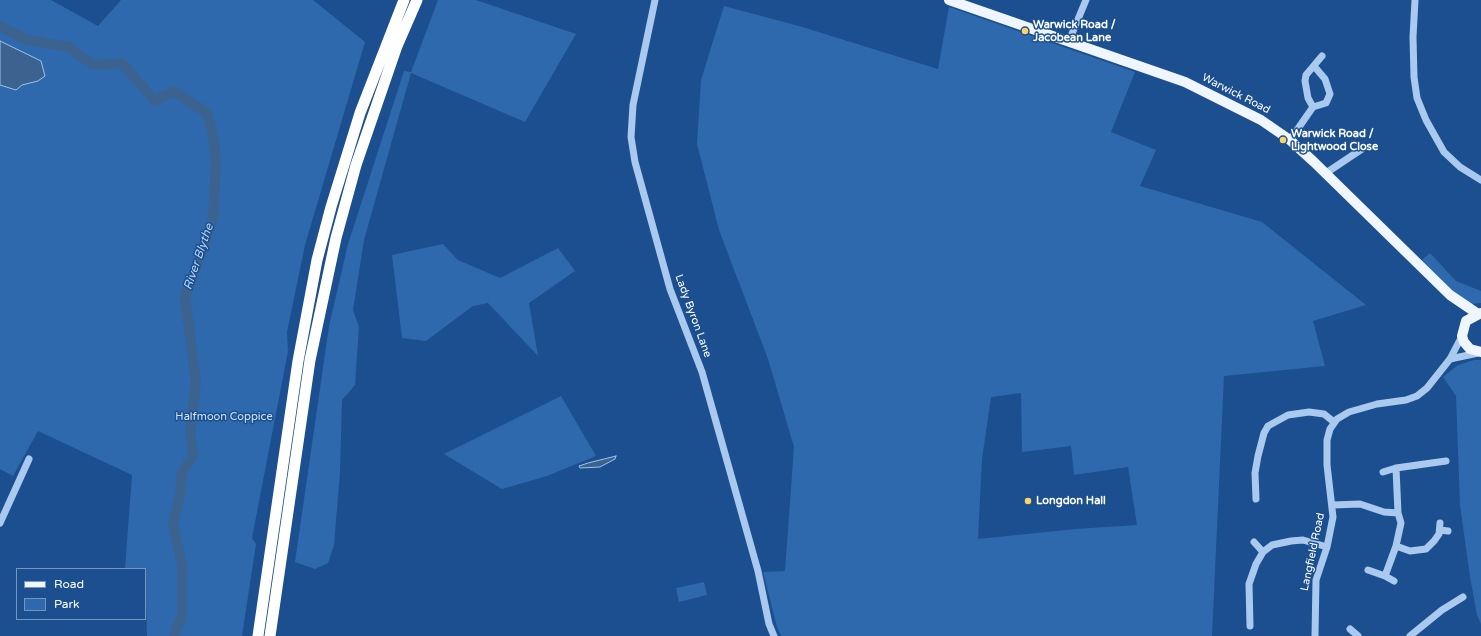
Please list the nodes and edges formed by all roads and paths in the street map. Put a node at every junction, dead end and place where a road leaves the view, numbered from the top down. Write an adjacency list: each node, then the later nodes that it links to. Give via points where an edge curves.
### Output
1 (404, 0): 40 (highway, via 360,113 317,260 298,361)
2 (418, 0): 41 (highway, via 406,24 356,165 336,238 310,360)
3 (655, 0): 42 (street, Lady Byron Lane, via 633,105 631,137 635,162 670,289 702,372)
4 (950, 0): 7 (main road, Warwick Road)
5 (1086, 0): 7 (street)
6 (1415, 0): 14 (street, via 1413,37 1417,98 1444,152 1460,167)
7 (1069, 41): 11 (main road, Warwick Road, via 1185,82 1262,120)
8 (1322, 56): 9 (street)
9 (1314, 66): 10 (street, via 1306,75 1305,84); 10 (street, via 1325,79 1330,94 1326,102)
10 (1313, 107): 11 (street)
11 (1290, 140): 13 (main road, Warwick Road)
12 (1362, 149): 13 (street)
13 (1326, 173): 15 (main road, Warwick Road)
14 (1481, 180)
15 (1457, 301): 16 (main road, Warwick Road); 17 (main road, Warwick Road)
16 (1480, 313): 17 (main road, Warwick Road, via 1468,319)
17 (1465, 324): 18 (main road)
18 (1462, 336): 19 (main road, via 1470,349); 20 (street)
19 (1480, 352): 20 (street)
20 (1450, 359): 21 (street, via 1427,388 1417,396 1349,412)
21 (1334, 422): 26 (street, via 1324,414 1309,412 1288,415 1268,426 1258,456); 27 (street, Langfield Road, via 1328,433 1326,450)
22 (1438, 453): 24 (street, via 1442,461)
23 (29, 459): 29 (street)
24 (1396, 468): 25 (street); 28 (street)
25 (1383, 472)
26 (1256, 499)
27 (1333, 504): 28 (street, via 1360,504 1384,512); 33 (street, Langfield Road)
28 (1398, 513): 32 (street, via 1401,523)
29 (0, 523)
30 (1448, 531): 32 (street, via 1440,527 1434,541 1426,549 1410,551)
31 (1254, 542): 34 (street)
32 (1396, 546): 36 (street)
33 (1327, 547): 34 (street, via 1303,540 1272,546); 43 (street, Langfield Road, via 1315,589)
34 (1263, 552): 39 (street, via 1248,584)
35 (1368, 570): 36 (street)
36 (1385, 576): 37 (street)
37 (1394, 581)
38 (1458, 598): 44 (street)
39 (1250, 626)
40 (258, 636)
41 (270, 636)
42 (774, 636)
43 (1315, 636)
44 (1410, 636)

